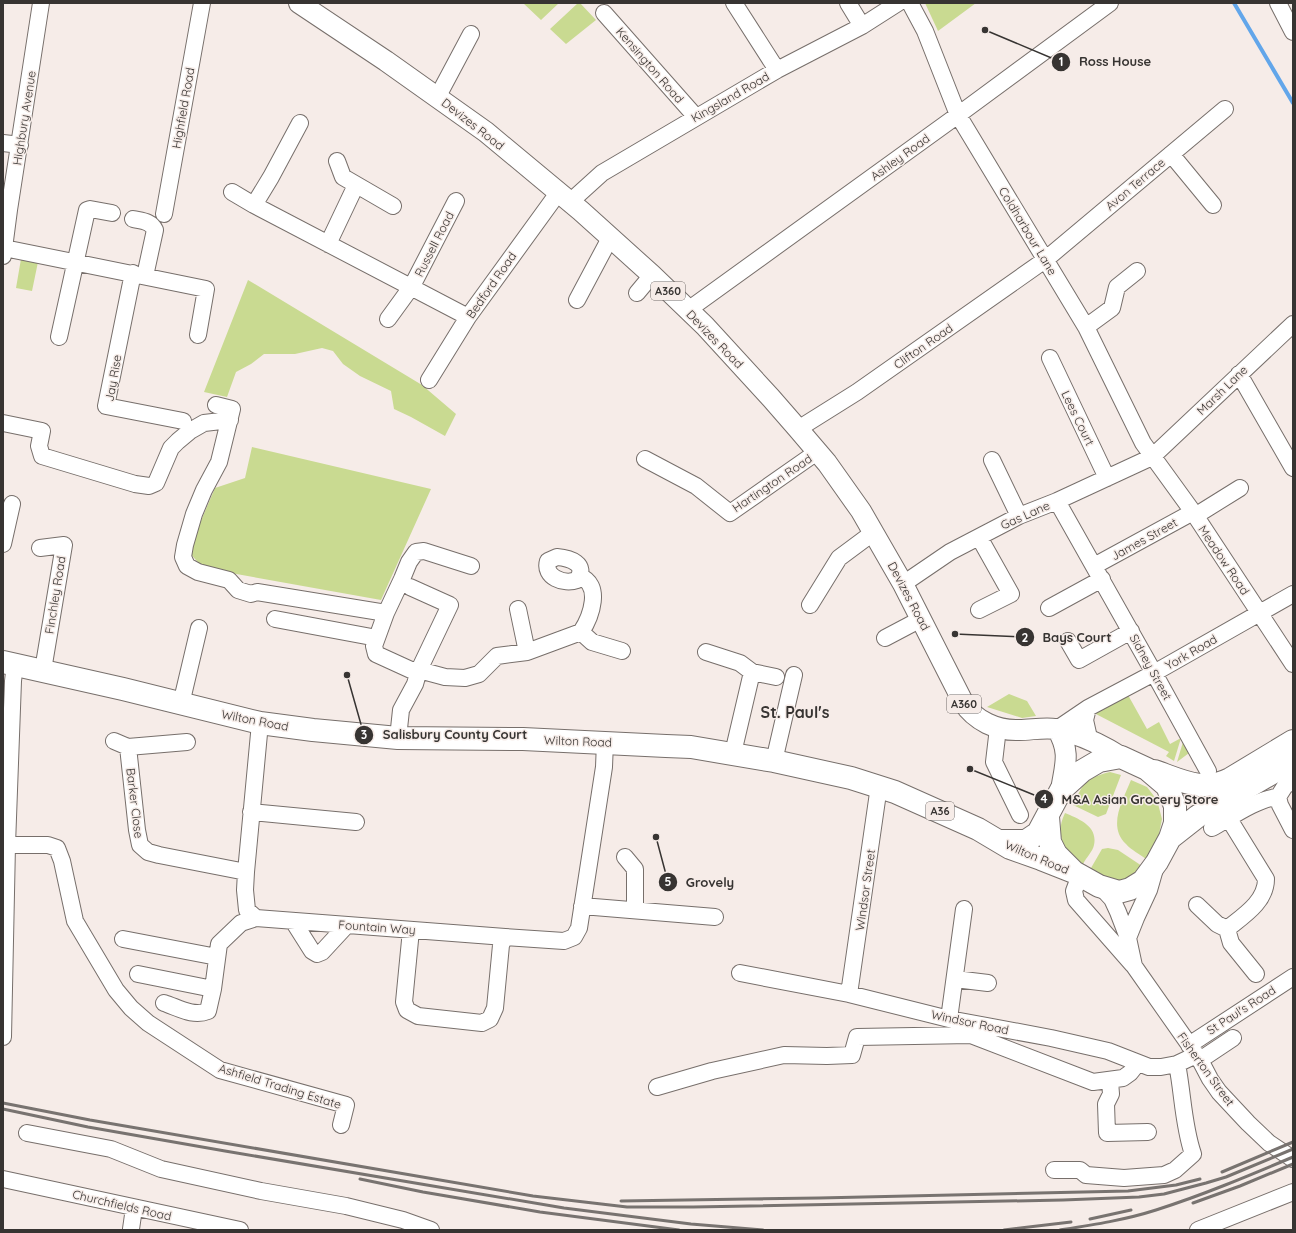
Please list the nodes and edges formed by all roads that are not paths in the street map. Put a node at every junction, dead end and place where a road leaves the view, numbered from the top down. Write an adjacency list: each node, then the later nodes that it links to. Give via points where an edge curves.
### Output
1 (41, 3): 21 (street, Highbury Avenue)
2 (202, 3): 32 (street, Highfield Road)
3 (734, 3): 14 (street)
4 (848, 3): 12 (street)
5 (898, 3): 12 (street, Kingsland Road)
6 (910, 3): 17 (street, Coldharbour Lane, via 925,31)
7 (1110, 3): 17 (street, Ashley Road)
8 (1278, 3): 11 (street)
9 (308, 5): 15 (main road, Devizes Road / A360)
10 (604, 13): 18 (street, Kensington Road)
11 (1291, 22)
12 (862, 26): 14 (street, Kingsland Road)
13 (470, 34): 15 (street)
14 (777, 70): 18 (street, Kingsland Road)
15 (438, 96): 26 (main road, Devizes Road / A360, via 486,132)
16 (1225, 109): 22 (street, Avon Terrace)
17 (958, 115): 37 (street, Coldharbour Lane); 45 (street, Ashley Road)
18 (696, 117): 26 (street, Kingsland Road)
19 (300, 123): 28 (street)
20 (3, 143): 21 (street)
21 (20, 145): 36 (street, Highbury Avenue)
22 (1171, 154): 29 (street); 37 (street, Avon Terrace)
23 (337, 161): 24 (street)
24 (350, 181): 30 (street); 35 (street)
25 (232, 192): 28 (street, Russell Road)
26 (564, 198): 34 (main road, Devizes Road / A360); 46 (street, Bedford Road)
27 (456, 201): 42 (street, Russell Road)
28 (254, 205): 35 (street, Russell Road)
29 (1213, 205)
30 (393, 206)
31 (112, 213): 38 (street, via 87,210)
32 (164, 214)
33 (133, 219): 40 (street, via 146,222 155,230)
34 (610, 238): 41 (main road, Devizes Road / A360); 44 (street)
35 (328, 244): 42 (street, Russell Road)
36 (4, 252): 38 (street)
37 (1045, 260): 49 (street, Coldharbour Lane); 59 (street, Clifton Road, via 857,392)
38 (75, 262): 40 (street); 51 (street)
39 (1137, 271): 49 (street, via 1116,287 1112,308)
40 (139, 275): 50 (street, via 206,289); 57 (street, Jay Rise, via 106,406)
41 (652, 275): 43 (street); 45 (main road, Devizes Road / A360)
42 (412, 286): 46 (street, Russell Road); 47 (street, Russell Road)
43 (637, 293)
44 (577, 300)
45 (688, 310): 59 (main road, Devizes Road / A360)
46 (468, 317): 54 (street, Bedford Road)
47 (388, 319)
48 (1293, 324): 53 (street, Marsh Lane)
49 (1086, 327): 61 (street, Coldharbour Lane)
50 (198, 335)
51 (59, 337)
52 (1050, 358): 65 (street, Lees Court)
53 (1239, 374): 61 (street, Marsh Lane); 64 (street)
54 (429, 380)
55 (216, 405): 56 (street, via 232,410)
56 (230, 420): 58 (street, via 204,423 190,431 171,448 156,483 149,486 42,456 39,446 42,431); 85 (street, via 219,462 194,514 183,557 187,566 198,572 229,580 238,590 251,594 257,592)
57 (183, 421)
58 (3, 423)
59 (798, 429): 60 (main road, Devizes Road / A360)
60 (817, 452): 62 (street, Hartington Road, via 730,513 696,486); 71 (main road, Devizes Road / A360, via 851,496)
61 (1152, 457): 65 (street, Gas Lane); 69 (street, Meadow Road)
62 (645, 459)
63 (992, 460): 70 (street)
64 (1293, 468)
65 (1107, 478): 67 (street, Gas Lane)
66 (1240, 488): 69 (street, James Street)
67 (1057, 501): 70 (street, Gas Lane); 76 (street, Sidney Street)
68 (12, 504): 73 (street)
69 (1194, 514): 76 (street, James Street); 86 (street, Meadow Road)
70 (1019, 516): 72 (street, Gas Lane)
71 (874, 532): 78 (main road, Devizes Road / A360); 81 (street, via 839,558)
72 (979, 537): 78 (street, Gas Lane, via 950,552); 84 (street, via 1011,594)
73 (3, 544)
74 (40, 548): 100 (street, Finchley Road, via 64,545)
75 (471, 566): 85 (street, via 424,550 416,552)
76 (1098, 572): 82 (street, James Street); 90 (street, Sidney Street)
77 (579, 576): 91 (street, via 589,581 593,594 588,620)
78 (903, 584): 88 (main road, Devizes Road / A360)
79 (410, 587): 101 (street, via 450,605)
80 (1293, 594): 86 (street, York Road)
81 (810, 605)
82 (1049, 608)
83 (518, 609): 96 (street)
84 (979, 610)
85 (386, 613): 92 (street)
86 (1260, 613): 99 (street, Meadow Road); 103 (street, York Road)
87 (275, 619): 92 (street)
88 (921, 619): 93 (street); 109 (main road, Devizes Road / A360, via 967,708 981,720)
89 (199, 628): 106 (street)
90 (1131, 631): 94 (street, via 1079,660); 103 (street, Sidney Street)
91 (581, 632): 95 (street, via 592,642); 96 (street)
92 (377, 638): 101 (street, via 374,646 376,654 411,670)
93 (885, 638)
94 (1068, 641)
95 (622, 651)
96 (527, 652): 101 (street, via 497,656 479,674 465,678 445,677)
97 (706, 652): 102 (street, via 740,663)
98 (9, 663): 100 (highway, Wilton Road / A36); 135 (street, via 13,696)
99 (1293, 664)
100 (43, 670): 106 (highway, Wilton Road / A36)
101 (419, 670): 111 (street, via 415,684 401,710)
102 (752, 672): 105 (street); 116 (street)
103 (1154, 673): 107 (street, York Road); 121 (street, Sidney Street)
104 (794, 675): 118 (street)
105 (776, 677)
106 (181, 704): 108 (highway, Wilton Road / A36)
107 (1088, 708): 110 (street, York Road); 112 (street, via 1085,720)
108 (260, 723): 111 (highway, Wilton Road / A36); 126 (street)
109 (998, 728): 110 (main road, Devizes Road / A360); 127 (street, via 994,762)
110 (1057, 729): 112 (main road, Devizes Road); 124 (main road, via 1066,752)
111 (398, 738): 115 (highway, Wilton Road / A36)
112 (1089, 738): 117 (main road, Devizes Road)
113 (1293, 741): 120 (highway, A36, via 1230,779 1212,786 1195,786)
114 (187, 742): 138 (street, Barker Close, via 121,744 140,845 148,852 159,855)
115 (605, 742): 116 (highway, Wilton Road / A36, via 691,747); 142 (street, Fountain Way, via 604,767)
116 (733, 753): 118 (highway, Wilton Road / A36)
117 (1121, 757): 120 (highway, A36); 124 (highway, via 1098,761)
118 (774, 761): 123 (highway, Wilton Road / A36)
119 (1293, 761): 133 (highway, A36, via 1198,816)
120 (1147, 769): 133 (highway, A36, via 1167,786 1175,806 1175,823)
121 (1208, 771)
122 (1293, 781): 125 (street, via 1285,786)
123 (879, 786): 134 (highway, Wilton Road / A36, via 916,800); 163 (street, Windsor Street)
124 (1061, 790): 128 (highway)
125 (1278, 797): 129 (street, via 1260,801); 132 (street)
126 (251, 812): 130 (street); 138 (street)
127 (1020, 815)
128 (1048, 817): 134 (highway, Wilton Road, via 1038,833 1026,840); 139 (highway, A36, via 1050,842 1056,854)
129 (1229, 819): 131 (street); 149 (street, via 1266,879 1266,885 1257,904)
130 (356, 822)
131 (1212, 828)
132 (1293, 830)
133 (1170, 838): 137 (highway, A36)
134 (1000, 841): 139 (highway, Wilton Road / A36, via 1010,848)
135 (7, 845): 166 (street); 173 (street, Ashfield Trading Estate, via 48,844 57,848 75,921 116,990 148,1023 220,1070 346,1105)
136 (625, 857): 144 (street, via 635,869)
137 (1157, 862): 140 (highway, A36, via 1144,881 1130,889 1119,892); 152 (street, via 1149,890)
138 (246, 872): 146 (street, via 247,910)
139 (1077, 874): 140 (highway, A36); 155 (street, Fisherton Street, via 1074,891 1076,900)
140 (1099, 886): 152 (street, Fisherton Street, via 1112,899)
141 (1197, 905): 149 (street)
142 (582, 906): 144 (street); 151 (street, Fountain Way, via 579,928 569,939 564,941)
143 (964, 909): 160 (street)
144 (635, 910): 145 (street)
145 (715, 917)
146 (256, 918): 147 (street, Fountain Way); 154 (street, via 241,923 228,934 219,944)
147 (293, 921): 148 (street, Fountain Way); 148 (street, via 312,951 317,954 322,952)
148 (347, 925): 150 (street, Fountain Way)
149 (1227, 929): 158 (street, via 1231,943)
150 (411, 930): 151 (street, Fountain Way); 151 (street, via 404,1002 407,1010 418,1016 482,1022 490,1019 495,1008 501,945)
151 (505, 938)
152 (1128, 938): 155 (street, Fisherton Street)
153 (123, 939): 154 (street)
154 (217, 957): 162 (street)
155 (1134, 966): 168 (street, Fisherton Street)
156 (740, 973): 163 (street, Windsor Road)
157 (138, 974): 162 (street)
158 (1256, 974)
159 (1293, 977): 168 (street, St Paul's Road)
160 (956, 979): 161 (street); 165 (street)
161 (988, 983)
162 (213, 989): 164 (street, via 208,1010 202,1013 194,1014)
163 (849, 994): 165 (street, Windsor Road)
164 (164, 1003)
165 (949, 1019): 169 (street, Windsor Road, via 1108,1051)
166 (3, 1037)
167 (1233, 1038): 168 (street)
168 (1195, 1053): 170 (street, Windsor Road); 176 (street, Fisherton Street, via 1219,1092 1269,1143)
169 (1138, 1063): 170 (street, Windsor Road, via 1155,1067); 171 (street, via 1123,1078)
170 (1177, 1064): 177 (street, via 1182,1085 1187,1137 1193,1154 1175,1170 1164,1175 1124,1178 1086,1175 1080,1170)
171 (1110, 1081): 172 (street, via 1093,1082 972,1035 964,1035 857,1037 852,1055 784,1055 712,1071); 174 (street, via 1111,1094 1106,1104 1107,1133)
172 (657, 1087)
173 (342, 1125)
174 (1148, 1132)
175 (27, 1133): 185 (street, via 111,1148 161,1169 346,1206 403,1220)
176 (1293, 1159)
177 (1054, 1170)
178 (3, 1179): 180 (street, Churchfields Road)
179 (1293, 1192): 186 (street)
180 (134, 1208): 181 (street, Churchfields Road); 183 (street)
181 (176, 1224): 182 (street, Churchfields Road)
182 (212, 1227): 184 (street, Churchfields Road)
183 (131, 1228)
184 (240, 1230)
185 (431, 1230)
186 (1198, 1230)

